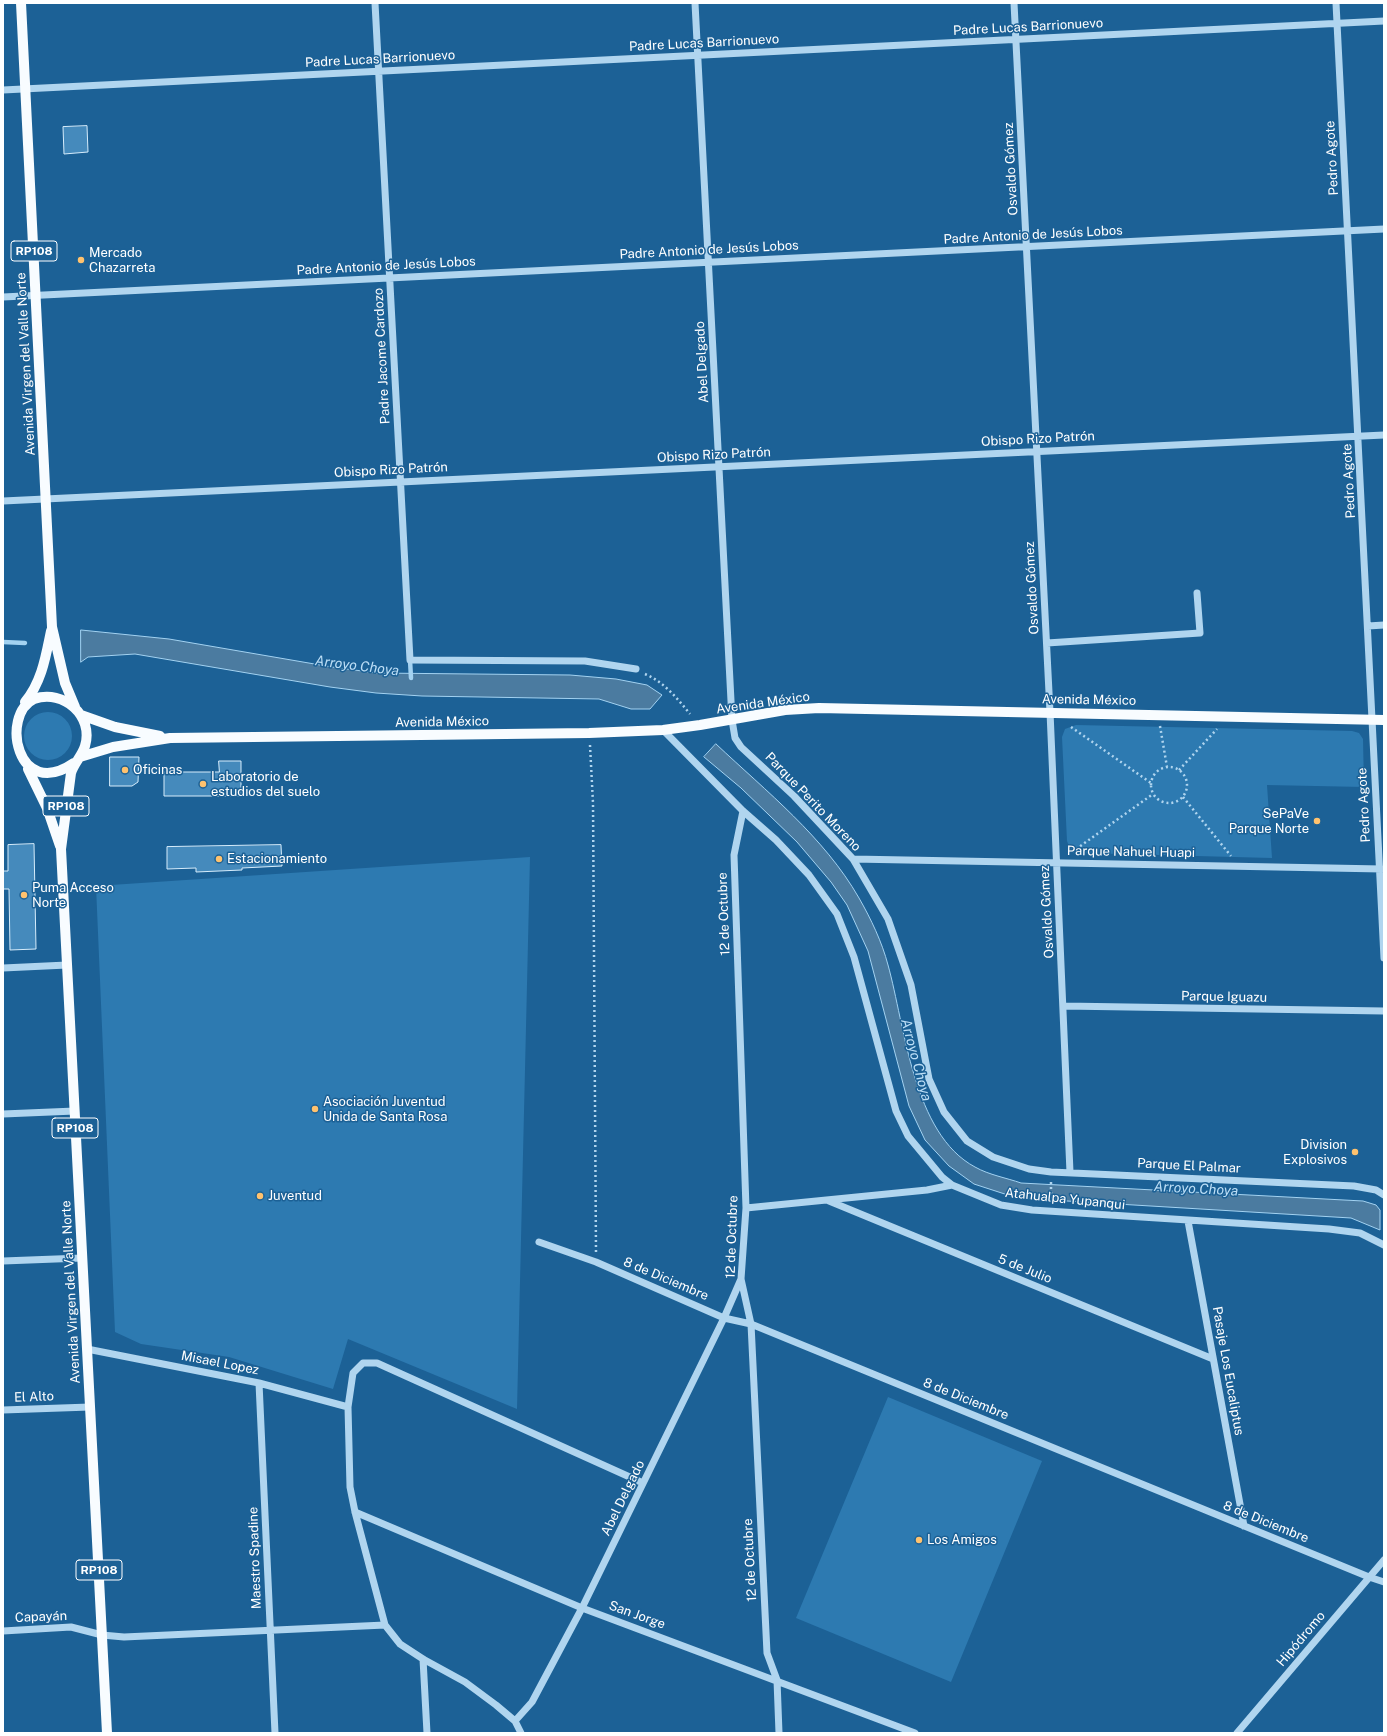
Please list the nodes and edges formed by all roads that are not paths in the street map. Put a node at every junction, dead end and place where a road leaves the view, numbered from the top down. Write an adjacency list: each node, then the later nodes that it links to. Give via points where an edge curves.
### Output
1 (21, 3): 11 (main road, Avenida Virgen del Valle Norte / RP108)
2 (375, 3): 10 (street, Padre Jacome Cardozo)
3 (695, 3): 9 (street, Abel Delgado)
4 (1014, 3): 8 (street, Osvaldo Gómez)
5 (1336, 3): 7 (street, Pedro Agote)
6 (1384, 21): 7 (street, Padre Lucas Barrionuevo)
7 (1337, 24): 8 (street, Padre Lucas Barrionuevo); 14 (street, Pedro Agote)
8 (1016, 40): 9 (street, Padre Lucas Barrionuevo); 15 (street, Osvaldo Gómez)
9 (698, 55): 10 (street, Padre Lucas Barrionuevo); 16 (street, Abel Delgado)
10 (378, 71): 11 (street, Padre Lucas Barrionuevo); 17 (street, Padre Jacome Cardozo)
11 (25, 89): 12 (street, Padre Lucas Barrionuevo); 18 (main road, Avenida Virgen del Valle Norte / RP108)
12 (3, 90)
13 (1384, 230): 14 (street, Padre Antonio de Jesús Lobos)
14 (1348, 231): 15 (street, Padre Antonio de Jesús Lobos); 21 (street, Pedro Agote)
15 (1027, 247): 16 (street, Padre Antonio de Jesús Lobos); 22 (street, Osvaldo Gómez)
16 (709, 262): 17 (street, Padre Antonio de Jesús Lobos); 23 (street, Abel Delgado)
17 (390, 278): 18 (street, Padre Antonio de Jesús Lobos); 24 (street, Padre Jacome Cardozo)
18 (36, 295): 19 (street, Padre Antonio de Jesús Lobos); 25 (main road, Avenida Virgen del Valle Norte / RP108)
19 (3, 297)
20 (1384, 435): 21 (street, Obispo Rizo Patrón)
21 (1359, 436): 22 (street, Obispo Rizo Patrón); 29 (street, Pedro Agote)
22 (1037, 451): 23 (street, Obispo Rizo Patrón); 31 (street, Osvaldo Gómez)
23 (719, 466): 24 (street, Obispo Rizo Patrón); 36 (street, Abel Delgado)
24 (401, 482): 25 (street, Obispo Rizo Patrón); 32 (street, Padre Jacome Cardozo, via 410,660 585,661)
25 (46, 498): 26 (street, Obispo Rizo Patrón); 30 (main road, Avenida Virgen del Valle Norte / RP108)
26 (3, 501)
27 (1197, 593): 31 (street, via 1200,633)
28 (1384, 625): 29 (street)
29 (1368, 626): 37 (street, Pedro Agote)
30 (52, 627): 33 (main road, Avenida Virgen del Valle Norte / RP108, via 36,686); 34 (main road, Avenida Virgen del Valle Norte / RP108, via 65,683)
31 (1046, 643): 35 (street, Osvaldo Gómez)
32 (636, 670)
33 (23, 705): 34 (main road, RP108, via 45,696 56,697); 42 (main road, RP108, via 12,716 9,738 15,759)
34 (79, 712): 40 (main road, Avenida México, via 115,726); 41 (main road, RP108, via 85,725 86,736 85,746)
35 (1050, 712): 36 (main road, Avenida México, via 819,708 785,710); 37 (main road, Avenida México); 46 (street, Osvaldo Gómez)
36 (732, 720): 39 (main road, Avenida México); 45 (street, Parque Perito Moreno, via 735,738 741,747 794,796)
37 (1373, 720): 38 (main road, Avenida México); 47 (street, Pedro Agote)
38 (1384, 720)
39 (663, 730): 40 (main road, Avenida México); 43 (street)
40 (170, 738): 41 (main road, Avenida México, via 113,746)
41 (77, 760): 42 (main road, RP108, via 64,770 52,773); 44 (main road, Avenida Virgen del Valle Norte / RP108, via 67,798)
42 (28, 769): 44 (main road, Avenida Virgen del Valle Norte / RP108, via 47,808)
43 (743, 811): 57 (street, via 776,840 809,875 837,914 854,957 896,1111 908,1136 942,1177); 60 (street, 12 de Octubre, via 734,856)
44 (61, 849): 49 (main road, Avenida Virgen del Valle Norte / RP108)
45 (853, 859): 46 (street, Parque Nahuel Huapi); 55 (street, Parque Perito Moreno, via 888,919 911,986 929,1079 944,1112 967,1141)
46 (1056, 863): 47 (street, Parque Nahuel Huapi); 51 (street, Osvaldo Gómez)
47 (1382, 869): 48 (street, Pedro Agote)
48 (1384, 958)
49 (67, 965): 50 (street); 53 (main road, Avenida Virgen del Valle Norte / RP108)
50 (3, 968)
51 (1064, 1006): 52 (street, Parque Iguazu); 56 (street, Osvaldo Gómez)
52 (1384, 1011)
53 (75, 1111): 54 (street); 64 (main road, Avenida Virgen del Valle Norte / RP108)
54 (3, 1114)
55 (993, 1157): 56 (street, Parque El Palmar, via 1029,1169)
56 (1070, 1172): 58 (street, Parque El Palmar, via 1354,1186 1376,1190)
57 (952, 1185): 59 (street); 61 (street, Atahualpa Yupanqui, via 1001,1205 1052,1212)
58 (1384, 1195)
59 (827, 1200): 60 (street); 70 (street, 5 de Julio)
60 (746, 1208): 66 (street, 12 de Octubre)
61 (1188, 1221): 63 (street, Atahualpa Yupanqui, via 1360,1233); 70 (street, Pasaje Los Eucaliptus)
62 (539, 1242): 67 (street, 8 de Diciembre, via 596,1262)
63 (1384, 1245)
64 (82, 1258): 65 (street); 69 (main road, Avenida Virgen del Valle Norte / RP108)
65 (3, 1261)
66 (741, 1279): 67 (street, Abel Delgado); 68 (street, 12 de Octubre)
67 (724, 1318): 68 (street, 8 de Diciembre); 75 (street, Abel Delgado)
68 (751, 1324): 77 (street, 8 de Diciembre); 87 (street, 12 de Octubre, via 767,1653)
69 (87, 1349): 71 (street, Misael Lopez); 72 (main road, Avenida Virgen del Valle Norte / RP108)
70 (1213, 1359): 77 (street, Pasaje Los Eucaliptus)
71 (259, 1382): 73 (street, Misael Lopez); 83 (street, Maestro Spadine)
72 (90, 1407): 74 (street, El Alto); 85 (main road, Avenida Virgen del Valle Norte / RP108)
73 (348, 1407): 75 (street, via 353,1373 363,1363 377,1363); 76 (street, via 350,1487)
74 (3, 1410)
75 (643, 1483): 81 (street, Abel Delgado)
76 (354, 1512): 81 (street, San Jorge); 82 (street)
77 (1244, 1526): 79 (street, 8 de Diciembre)
78 (1384, 1560): 79 (street, Hipódromo)
79 (1369, 1577): 80 (street, 8 de Diciembre); 95 (street, Hipódromo)
80 (1384, 1582)
81 (582, 1608): 87 (street, San Jorge); 88 (street, Abel Delgado, via 532,1702)
82 (385, 1624): 83 (street, Capayán); 86 (street, via 400,1644)
83 (270, 1630): 85 (street, Capayán, via 124,1637); 90 (street, Maestro Spadine)
84 (3, 1631): 85 (street, Capayán, via 70,1627)
85 (102, 1635): 89 (main road, Avenida Virgen del Valle Norte / RP108)
86 (423, 1660): 88 (street, via 465,1682); 91 (street)
87 (777, 1680): 93 (street, 12 de Octubre); 94 (street, San Jorge)
88 (515, 1721): 92 (street)
89 (107, 1733)
90 (275, 1733)
91 (427, 1733)
92 (521, 1733)
93 (779, 1733)
94 (915, 1733)
95 (1237, 1733)

